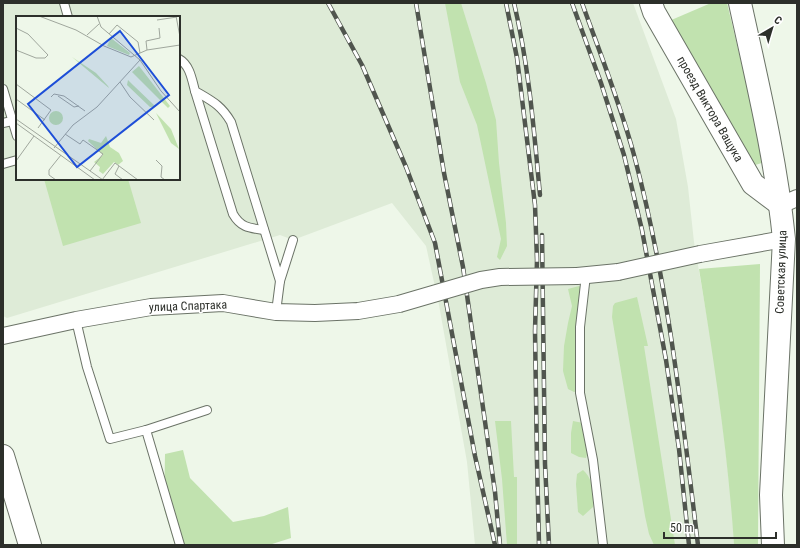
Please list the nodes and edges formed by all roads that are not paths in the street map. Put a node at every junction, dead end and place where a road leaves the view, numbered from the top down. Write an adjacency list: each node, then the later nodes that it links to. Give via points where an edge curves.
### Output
1 (64, 3): 4 (lane)
2 (651, 3): 13 (street, проезд Виктора Ващука, via 753,184)
3 (740, 3): 13 (street, Советская улица, via 773,154)
4 (68, 16)
5 (180, 60): 7 (lane, via 188,68)
6 (3, 89): 8 (lane)
7 (195, 91): 14 (lane, via 216,103 231,122); 14 (lane, via 233,214 248,228)
8 (12, 121): 9 (lane); 10 (lane)
9 (3, 123)
10 (16, 133)
11 (16, 160): 12 (lane)
12 (3, 164)
13 (789, 201): 15 (street, Советская улица)
14 (264, 230): 18 (lane)
15 (784, 239): 17 (street, улица Спартака, bridge, via 618,272); 28 (street, Советская улица, via 771,495)
16 (293, 240): 18 (lane)
17 (581, 275): 19 (street, улица Спартака, bridge, via 500,277 481,280 400,304 358,311); 27 (lane, via 580,393 593,460)
18 (280, 281): 19 (lane)
19 (276, 312): 20 (street, улица Спартака, via 223,303 151,307)
20 (76, 320): 21 (street, улица Спартака); 23 (lane, via 87,367 110,439)
21 (3, 336)
22 (207, 410): 23 (lane)
23 (146, 430): 26 (lane)
24 (3, 456): 25 (street)
25 (30, 545)
26 (180, 545)
27 (603, 545)
28 (773, 545)

